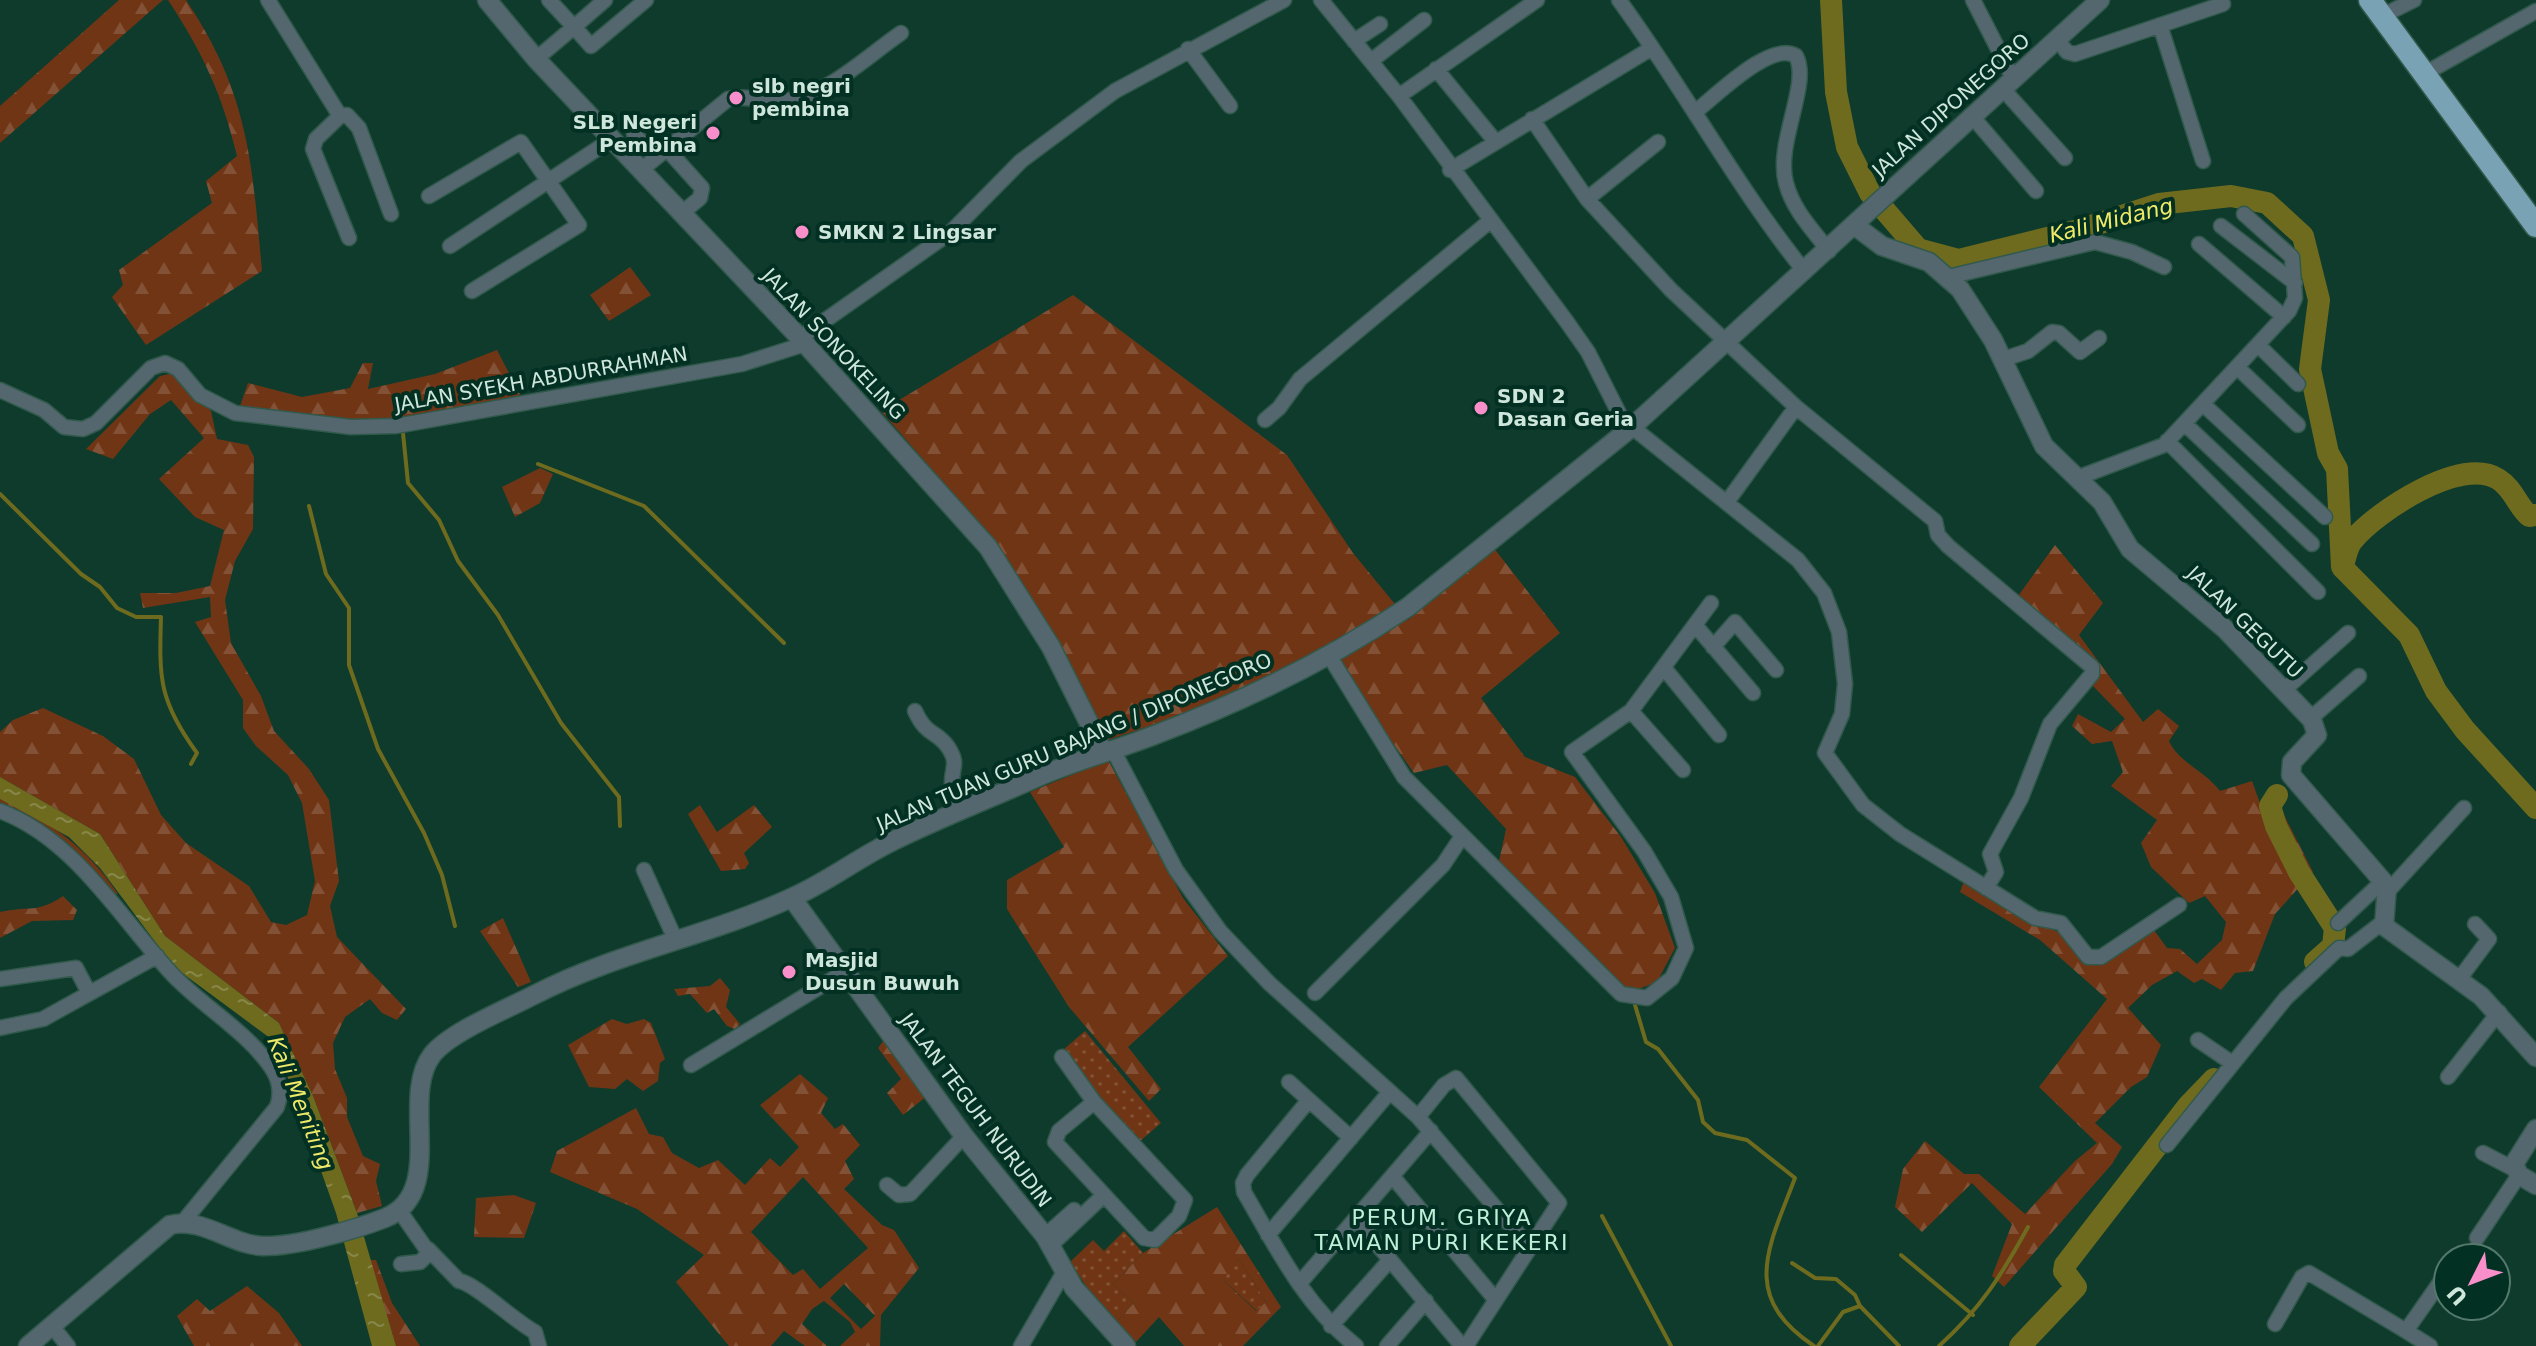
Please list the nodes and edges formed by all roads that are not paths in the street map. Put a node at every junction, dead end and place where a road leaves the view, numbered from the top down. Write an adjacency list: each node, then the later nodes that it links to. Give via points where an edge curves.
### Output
1 (268, 0): 34 (street)
2 (487, 0): 25 (street, JALAN SONOKELING)
3 (549, 0): 19 (street)
4 (605, 0): 19 (street)
5 (646, 0): 19 (street, via 591,46)
6 (1284, 0): 24 (street)
7 (1321, 0): 22 (street)
8 (1537, 0): 27 (street)
9 (1619, 0): 23 (street)
10 (1973, 0): 29 (street)
11 (2100, 0): 21 (street, JALAN DIPONEGORO)
12 (2414, 0): 14 (street)
13 (2223, 4): 18 (street)
14 (2376, 8): 28 (highway)
15 (2536, 11): 28 (street)
16 (1424, 20): 26 (street)
17 (1380, 24): 22 (street)
18 (2160, 25): 21 (street, via 2075,54); 42 (street)
19 (574, 27): 25 (street)
20 (901, 33): 40 (street, via 808,96 774,102 728,99)
21 (2056, 38): 29 (street, JALAN DIPONEGORO)
22 (1354, 41): 26 (street)
23 (1652, 48): 32 (street); 35 (street)
24 (1188, 49): 31 (street); 69 (street, via 1115,91 1031,153 951,232)
25 (536, 59): 37 (street, JALAN SONOKELING)
26 (1371, 61): 30 (street)
27 (1436, 69): 30 (street); 38 (street)
28 (2424, 74): 54 (highway)
29 (2007, 83): 33 (street, JALAN DIPONEGORO); 41 (street)
30 (1399, 96): 44 (street)
31 (1230, 106)
32 (1695, 112): 60 (street, via 1771,54 1788,51 1796,56 1799,78 1788,123 1785,180 1799,213); 62 (street, via 1751,201)
33 (1971, 115): 46 (street); 49 (street, JALAN DIPONEGORO)
34 (340, 116): 51 (street, via 347,115 359,128); 57 (street, via 316,139 313,149)
35 (1532, 119): 38 (street); 48 (street)
36 (634, 134): 40 (street)
37 (612, 139): 43 (street, JALAN SONOKELING); 45 (street)
38 (1495, 141): 44 (street)
39 (1658, 142): 48 (street)
40 (661, 152): 43 (street); 50 (street, via 702,188 700,198)
41 (2065, 158)
42 (2203, 161)
43 (641, 170): 50 (street, JALAN SONOKELING)
44 (1450, 170): 53 (street)
45 (549, 181): 47 (street, via 521,142); 59 (street); 65 (street, via 579,225)
46 (2036, 191)
47 (429, 196)
48 (1587, 199): 68 (street, via 1671,290)
49 (1868, 212): 55 (street, JALAN TUAN GURU BAJANG / DIPONEGORO)
50 (682, 213): 69 (street, JALAN SONOKELING)
51 (391, 214)
52 (2244, 214): 64 (street, via 2292,257)
53 (1490, 221): 77 (street, via 1300,379); 80 (street, via 1588,352)
54 (2535, 223)
55 (1854, 225): 60 (street, JALAN TUAN GURU BAJANG / DIPONEGORO); 63 (street, JALAN GEGUTU, via 1874,242 1929,262)
56 (2221, 226): 64 (street)
57 (349, 238)
58 (2199, 244): 66 (street)
59 (450, 246)
60 (1829, 251): 62 (street, JALAN TUAN GURU BAJANG / DIPONEGORO)
61 (2164, 267): 63 (street, via 2095,242)
62 (1805, 272): 68 (street, JALAN TUAN GURU BAJANG / DIPONEGORO)
63 (1948, 277): 71 (street, JALAN GEGUTU, via 1972,305)
64 (2295, 283): 66 (street, via 2295,298)
65 (472, 291)
66 (2284, 317): 70 (street)
67 (2099, 338): 71 (street, via 2080,352 2052,332 2028,351)
68 (1728, 340): 76 (street); 80 (street, JALAN TUAN GURU BAJANG / DIPONEGORO)
69 (803, 341): 74 (street, JALAN SYEKH ABDURRAHMAN, via 729,367 396,426 351,427 235,413 200,395 178,369 165,363 151,368 96,423 83,429 64,427 37,406); 101 (street, JALAN SONOKELING, via 988,547)
70 (2258, 345): 72 (street); 73 (street)
71 (2004, 359): 82 (street, JALAN GEGUTU, via 2044,446)
72 (2238, 368): 75 (street); 79 (street)
73 (2298, 384)
74 (0, 390)
75 (2204, 405): 78 (street); 84 (street)
76 (1796, 407): 83 (street); 109 (street, via 1932,518 1948,546 2092,667 2092,674 2050,724 2021,798 1990,854 1996,872)
77 (1265, 420)
78 (2185, 424): 81 (street); 85 (street)
79 (2298, 425)
80 (1630, 429): 83 (street); 91 (street, JALAN TUAN GURU BAJANG / DIPONEGORO, via 1408,607)
81 (2167, 441): 82 (street); 86 (street)
82 (2077, 478): 95 (street, JALAN GEGUTU, via 2102,502 2130,549 2196,603)
83 (1727, 502): 109 (street, via 1798,560 1832,611 1845,661 1842,714 1825,749 1833,769 1879,818)
84 (2325, 517)
85 (2312, 544)
86 (2318, 592)
87 (1711, 603): 88 (street)
88 (1695, 625): 90 (street); 92 (street)
89 (2348, 633): 95 (street)
90 (1713, 647): 93 (street, via 1735,622); 96 (street)
91 (1330, 657): 101 (street, JALAN TUAN GURU BAJANG / DIPONEGORO, via 1157,734); 106 (street, via 1404,777)
92 (1664, 668): 98 (street); 100 (street)
93 (1776, 670)
94 (2359, 676): 99 (street)
95 (2284, 690): 99 (street, JALAN GEGUTU)
96 (1753, 693)
97 (915, 711): 105 (street, via 926,732 941,740 954,759 952,782)
98 (1631, 711): 102 (street); 106 (street, via 1572,752 1671,897 1686,948 1672,978 1647,998 1621,994)
99 (2311, 718): 108 (street, via 2317,735 2292,762 2291,775)
100 (1719, 735)
101 (1108, 750): 105 (street, JALAN TUAN GURU BAJANG / DIPONEGORO); 131 (street, via 1176,870 1211,920 1269,983)
102 (1683, 770)
103 (2464, 808): 108 (street)
104 (0, 811): 116 (street, via 61,848)
105 (961, 812): 110 (street, JALAN TUAN GURU BAJANG / DIPONEGORO, via 896,839)
106 (1461, 838): 121 (street, via 1443,865)
107 (644, 870): 115 (street)
108 (2386, 886): 112 (street); 113 (street)
109 (1986, 888): 111 (street, via 2035,918 2061,923 2093,958)
110 (792, 898): 115 (street, JALAN TUAN GURU BAJANG / DIPONEGORO); 117 (street, JALAN TEGUH NURUDIN)
111 (2179, 905)
112 (2383, 922): 118 (street, via 2395,937); 127 (street, via 2348,949 2339,948 2311,973)
113 (2338, 923)
114 (2475, 924): 118 (street, via 2489,939)
115 (676, 941): 146 (street, JALAN TUAN GURU BAJANG / DIPONEGORO, via 537,994 432,1055 423,1080 416,1181)
116 (157, 956): 120 (street); 148 (street, via 270,1066 281,1097 265,1124)
117 (846, 971): 128 (street); 137 (street, JALAN TEGUH NURUDIN)
118 (2460, 978): 122 (street)
119 (0, 979): 120 (street, via 76,968)
120 (88, 991): 123 (street, via 43,1019)
121 (1315, 993)
122 (2499, 1012): 126 (street); 129 (street)
123 (0, 1028)
124 (2198, 1040): 127 (street)
125 (1062, 1057): 133 (street)
126 (2536, 1057)
127 (2229, 1060): 139 (street)
128 (691, 1065)
129 (2448, 1077)
130 (1289, 1082): 132 (street)
131 (1389, 1093): 134 (street); 138 (street)
132 (1309, 1100): 138 (street); 149 (street, via 1243,1183)
133 (1094, 1102): 145 (street, via 1059,1131 1055,1142); 145 (street, via 1186,1204 1155,1240 1148,1241)
134 (1418, 1117): 136 (street); 152 (street, via 1456,1078 1559,1203)
135 (2536, 1129): 141 (street, via 2516,1158)
136 (1431, 1131): 142 (street); 152 (street)
137 (964, 1136): 143 (street, via 910,1194 899,1195); 151 (street, JALAN TEGUH NURUDIN)
138 (1351, 1138): 149 (street)
139 (2167, 1145)
140 (2483, 1153): 141 (street)
141 (2517, 1172): 144 (street); 150 (street)
142 (1393, 1177): 147 (street); 159 (street)
143 (887, 1185)
144 (2536, 1185)
145 (1101, 1192): 151 (street)
146 (399, 1210): 148 (street, via 322,1235 261,1246); 153 (street)
147 (1356, 1219): 154 (street); 157 (street)
148 (183, 1222): 162 (street, via 151,1238)
149 (1268, 1235): 157 (street)
150 (2477, 1238)
151 (1047, 1241): 156 (street, JALAN TEGUH NURUDIN)
152 (1530, 1248): 159 (street)
153 (428, 1249): 155 (street, via 425,1259); 167 (street, via 459,1281 469,1282 535,1332)
154 (1390, 1260): 160 (street); 163 (street)
155 (401, 1264)
156 (1064, 1272): 168 (street); 169 (street, JALAN TEGUH NURUDIN)
157 (1299, 1284): 163 (street)
158 (2432, 1294): 164 (street)
159 (1495, 1299): 172 (street)
160 (1426, 1301): 171 (street); 172 (street)
161 (2275, 1324): 164 (street, via 2309,1273)
162 (52, 1326): 165 (street); 166 (street)
163 (1331, 1326): 170 (street)
164 (2406, 1331): 173 (street)
165 (28, 1346)
166 (68, 1346)
167 (539, 1346)
168 (1021, 1346)
169 (1126, 1346)
170 (1356, 1346)
171 (1387, 1346)
172 (1464, 1346)
173 (2430, 1346)

